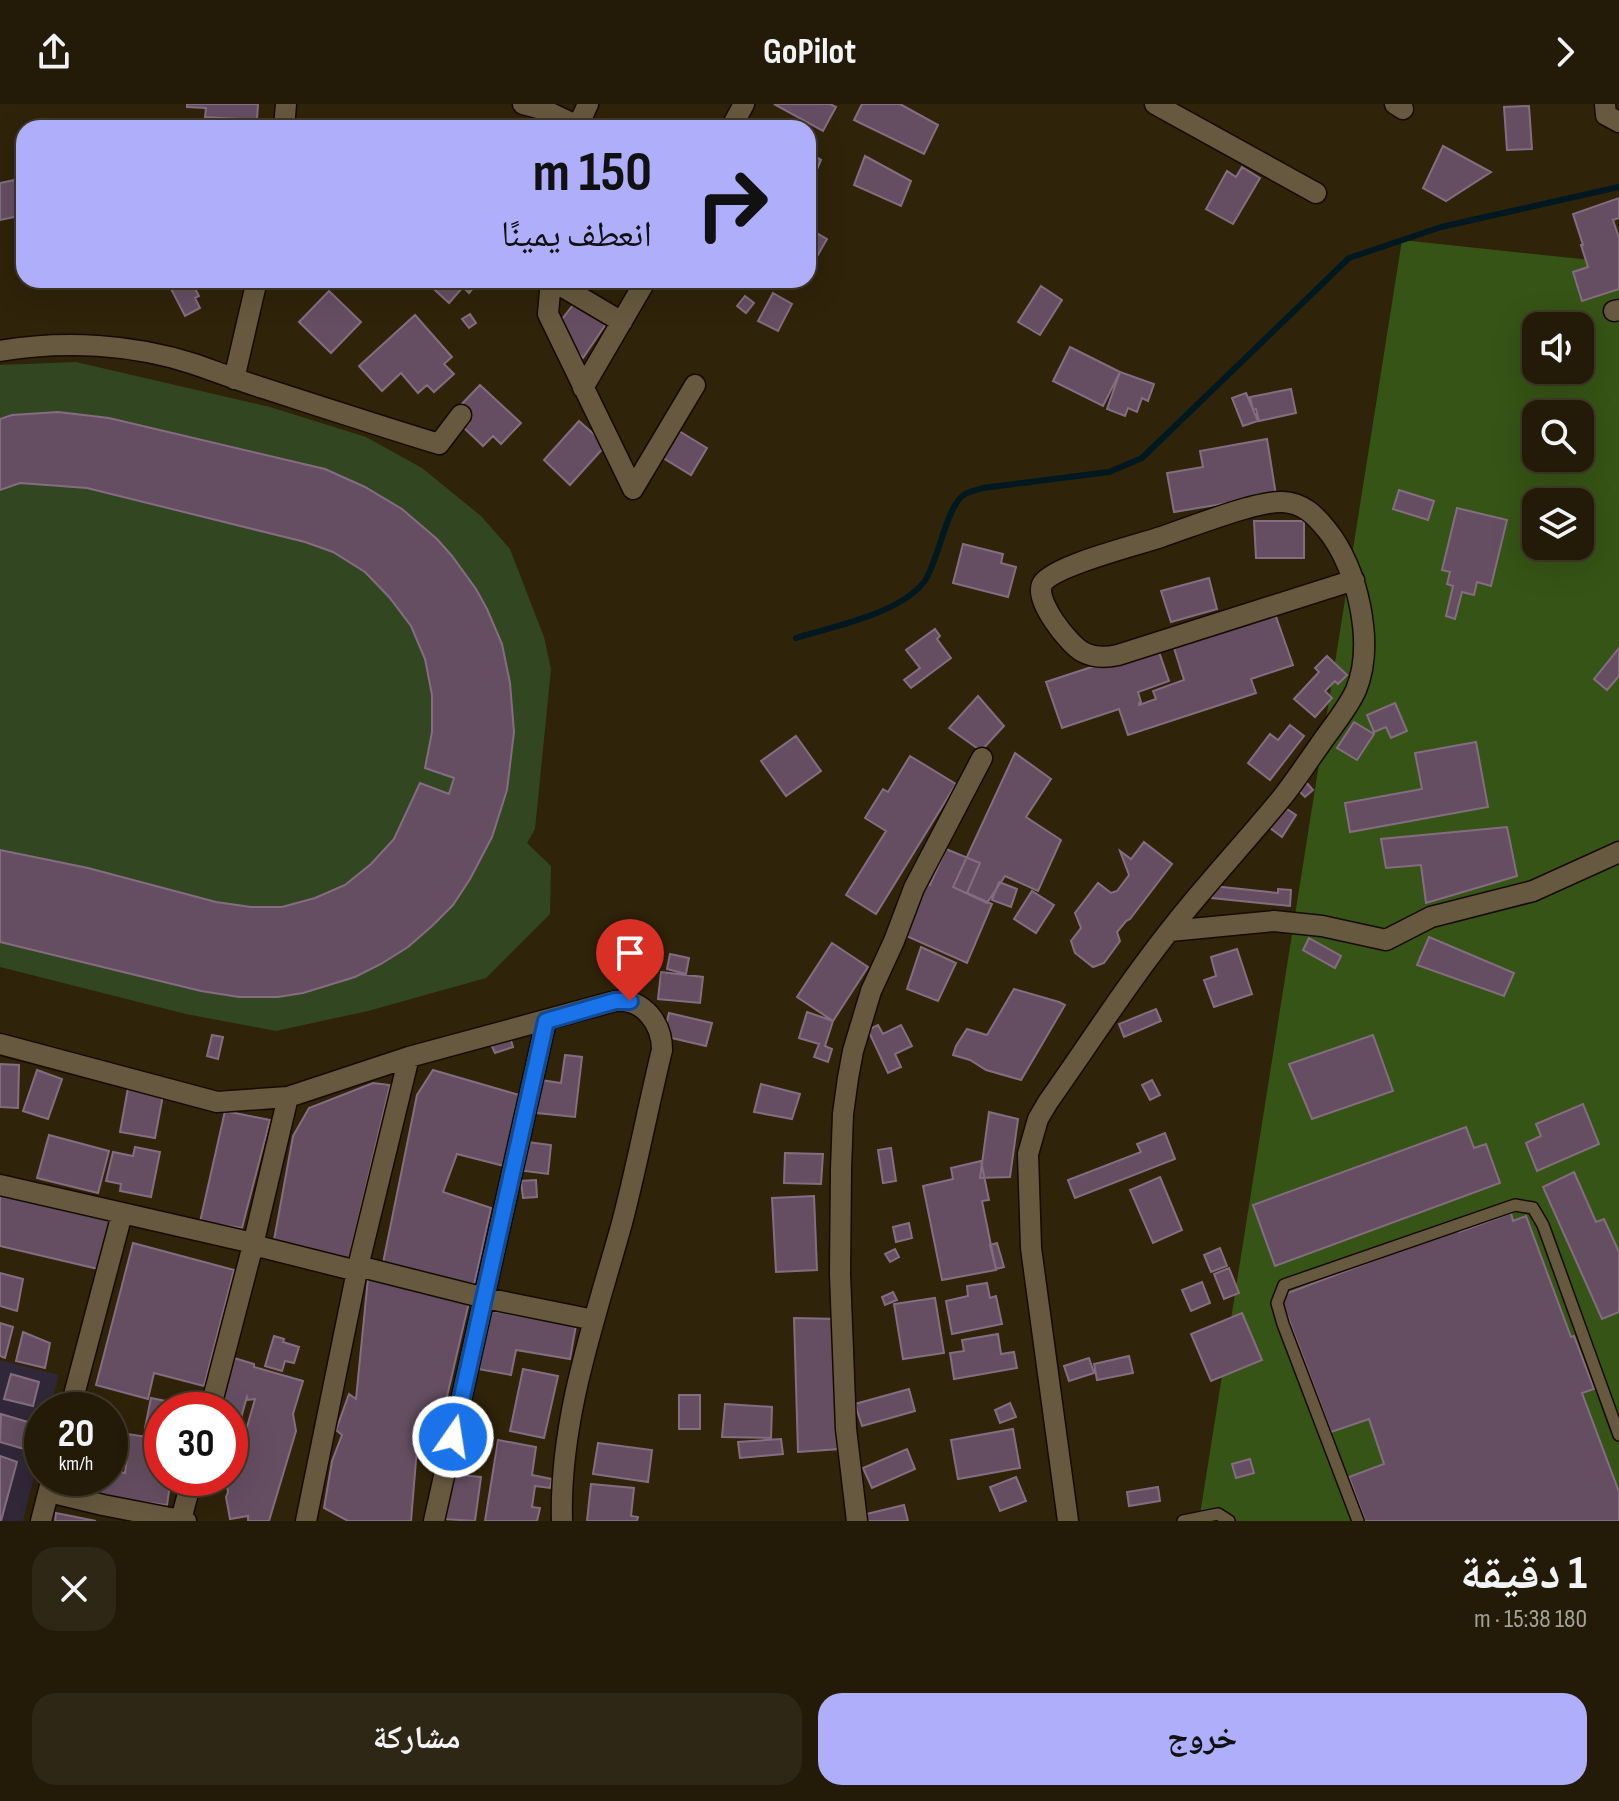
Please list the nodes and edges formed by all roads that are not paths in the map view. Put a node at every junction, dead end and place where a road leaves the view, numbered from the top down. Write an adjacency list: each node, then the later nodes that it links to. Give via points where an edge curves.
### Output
1 (523, 104): 4 (street)
2 (1155, 104): 6 (street)
3 (1605, 104): 5 (street, via 1606,115)
4 (565, 120)
5 (1619, 122)
6 (1316, 193)
7 (255, 288): 13 (street)
8 (550, 288): 15 (street, via 548,314)
9 (565, 288): 11 (street)
10 (641, 288): 11 (street)
11 (622, 322): 15 (street)
12 (0, 351): 13 (street, via 105,347 149,353)
13 (234, 379): 16 (street, via 439,444)
14 (695, 385): 15 (street, via 633,489)
15 (583, 388)
16 (461, 415)
17 (1354, 580): 17 (street, via 1105,658 1084,653 1067,640 1041,589 1047,579 1073,566 1224,515 1282,502 1312,513 1337,542); 20 (street, via 1363,643 1356,690 1282,797)
18 (982, 758): 42 (street, via 914,888 871,991 848,1078 840,1274 846,1429)
19 (1619, 852): 20 (street, via 1533,891 1431,917 1386,940 1274,921)
20 (1170, 931): 43 (street, via 1048,1102 1028,1154 1031,1248)
21 (546, 1021): 23 (street); 29 (street); 30 (street, via 630,1001 641,1006 661,1035 662,1050)
22 (0, 1044): 24 (street, via 217,1102)
23 (409, 1057): 24 (street); 28 (street)
24 (288, 1097): 27 (street)
25 (0, 1185): 26 (street)
26 (122, 1214): 27 (street); 31 (street)
27 (253, 1244): 28 (street); 32 (street)
28 (358, 1269): 29 (street); 39 (street)
29 (485, 1298): 30 (street); 40 (street)
30 (594, 1320): 41 (street, via 567,1431)
31 (75, 1392)
32 (215, 1392)
33 (1619, 1435): 46 (lane, via 1543,1225 1533,1208 1515,1205 1284,1285 1277,1303 1283,1324)
34 (47, 1496): 38 (street)
35 (79, 1496): 37 (street)
36 (189, 1496): 37 (street)
37 (184, 1520)
38 (41, 1521)
39 (306, 1521)
40 (434, 1521)
41 (562, 1521)
42 (857, 1521)
43 (1068, 1521)
44 (1183, 1521): 45 (lane, via 1218,1514)
45 (1229, 1521)
46 (1358, 1521)

